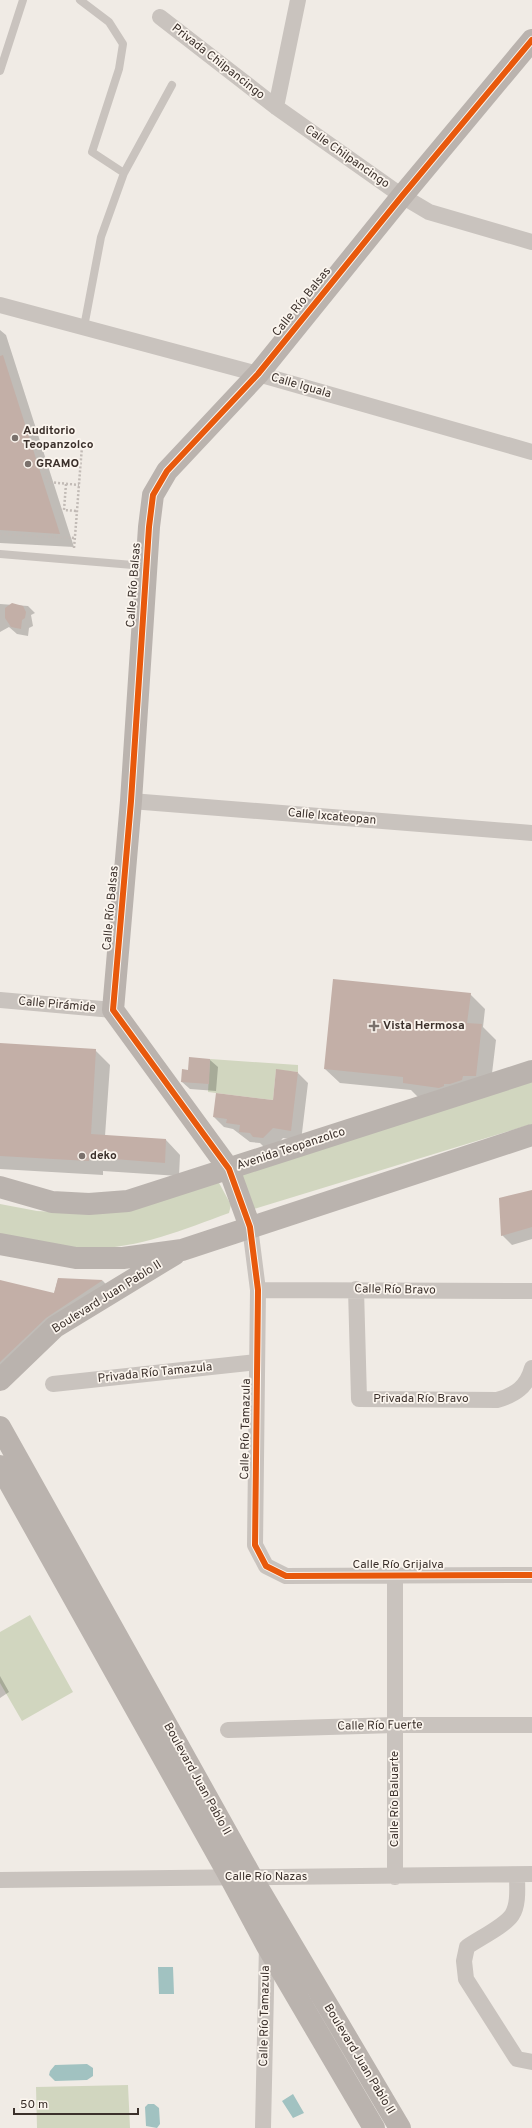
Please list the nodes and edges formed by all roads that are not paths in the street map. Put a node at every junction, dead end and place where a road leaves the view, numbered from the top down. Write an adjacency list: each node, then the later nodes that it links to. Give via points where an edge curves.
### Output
1 (23, 0): 6 (lane)
2 (80, 0): 9 (lane, via 109,22 123,44 119,68 92,152)
3 (298, 0): 8 (street)
4 (160, 17): 8 (street, Privada Chilpancingo)
5 (532, 40): 10 (street, Calle Río Balsas)
6 (0, 71)
7 (172, 85): 9 (lane)
8 (276, 107): 10 (street, Calle Chilpancingo)
9 (124, 173): 13 (lane, via 101,237)
10 (402, 196): 11 (street, Calle Chilpancingo, via 429,212); 14 (street, Calle Río Balsas)
11 (532, 242)
12 (0, 305): 13 (street, Calle Iguala)
13 (84, 327): 14 (street, Calle Iguala)
14 (258, 374): 15 (street, Calle Iguala); 17 (street, Calle Río Balsas, via 167,471 153,495)
15 (532, 452)
16 (0, 554): 17 (lane)
17 (146, 566): 18 (street, Calle Río Balsas)
18 (131, 801): 19 (street, Calle Ixcateopan); 21 (street, Calle Río Balsas)
19 (532, 833)
20 (0, 1000): 21 (street, Calle Pirámide)
21 (113, 1010): 24 (street)
22 (532, 1071): 24 (street, Avenida Teopanzolco)
23 (532, 1135): 26 (street)
24 (229, 1169): 25 (street, Avenida Teopanzolco, via 120,1202 52,1202); 26 (street)
25 (0, 1187)
26 (250, 1227): 28 (street); 30 (street, Calle Río Tamazula)
27 (0, 1244): 28 (street, via 76,1258 123,1258)
28 (182, 1250): 34 (street, Boulevard Juan Pablo II, via 55,1327)
29 (356, 1289): 30 (street, Calle Río Bravo); 31 (street, Calle Río Bravo); 33 (street, Privada Río Bravo, via 359,1399 497,1400 512,1396 525,1385)
30 (258, 1290): 32 (street, Calle Río Tamazula)
31 (532, 1291)
32 (257, 1362): 35 (street, Privada Río Tamazula); 38 (street, Calle Río Tamazula, via 255,1545)
33 (532, 1368)
34 (0, 1380)
35 (53, 1384)
36 (0, 1427): 45 (street, Boulevard Juan Pablo II)
37 (0, 1466): 45 (street, Boulevard Juan Pablo II)
38 (266, 1566): 40 (street, Calle Río Grijalva, via 286,1576)
39 (532, 1575): 40 (street, Calle Río Grijalva)
40 (395, 1577): 41 (street, Calle Río Baluarte)
41 (395, 1725): 42 (street, Calle Río Fuerte); 43 (street, Calle Río Fuerte); 46 (street, Calle Río Baluarte)
42 (532, 1725)
43 (228, 1730)
44 (525, 1875): 46 (street, Calle Río Nazas); 50 (street, via 512,1914 506,1921 467,1947 464,1961 466,1979 517,2059)
45 (241, 1877): 46 (street, Calle Río Nazas); 47 (street, Calle Río Nazas); 48 (street, Boulevard Juan Pablo II); 49 (street, Boulevard Juan Pablo II)
46 (395, 1877)
47 (0, 1880)
48 (268, 1904): 49 (street, Calle Río Tamazula); 53 (street, Boulevard Juan Pablo II)
49 (267, 1946): 51 (street, Calle Río Tamazula); 52 (street, Boulevard Juan Pablo II)
50 (532, 2062)
51 (263, 2128)
52 (374, 2128)
53 (400, 2128)

